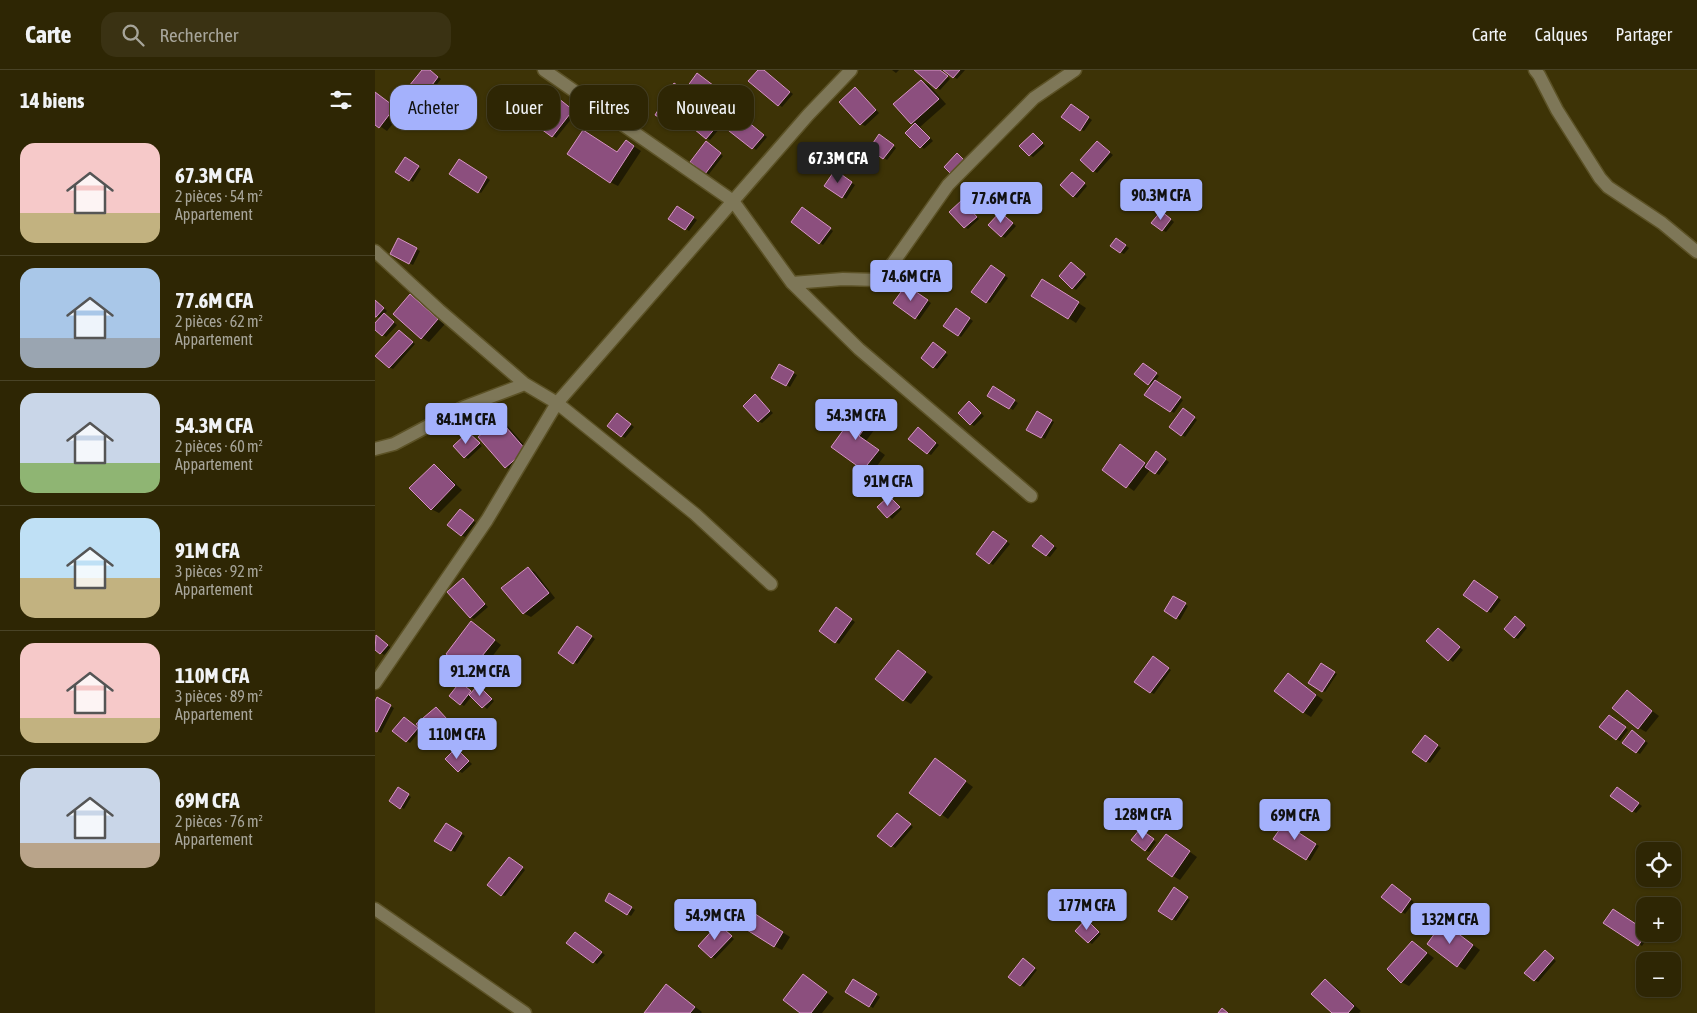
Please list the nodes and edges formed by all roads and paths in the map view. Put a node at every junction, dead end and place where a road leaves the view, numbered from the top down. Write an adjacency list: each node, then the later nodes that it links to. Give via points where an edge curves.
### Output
1 (544, 70): 5 (street)
2 (851, 70): 5 (street)
3 (1075, 70): 8 (street, via 1034,98 948,185 878,280)
4 (1535, 70): 7 (street, via 1557,110 1608,187 1662,223)
5 (733, 202): 8 (street); 10 (street)
6 (375, 251): 9 (street)
7 (1697, 252)
8 (792, 283): 12 (street, via 859,349)
9 (525, 384): 10 (street); 11 (street, via 464,407 394,444)
10 (557, 403): 13 (street, via 695,514); 14 (street, via 487,520)
11 (375, 450)
12 (1031, 496)
13 (771, 584)
14 (375, 683)
15 (375, 909): 16 (street)
16 (525, 1013)

